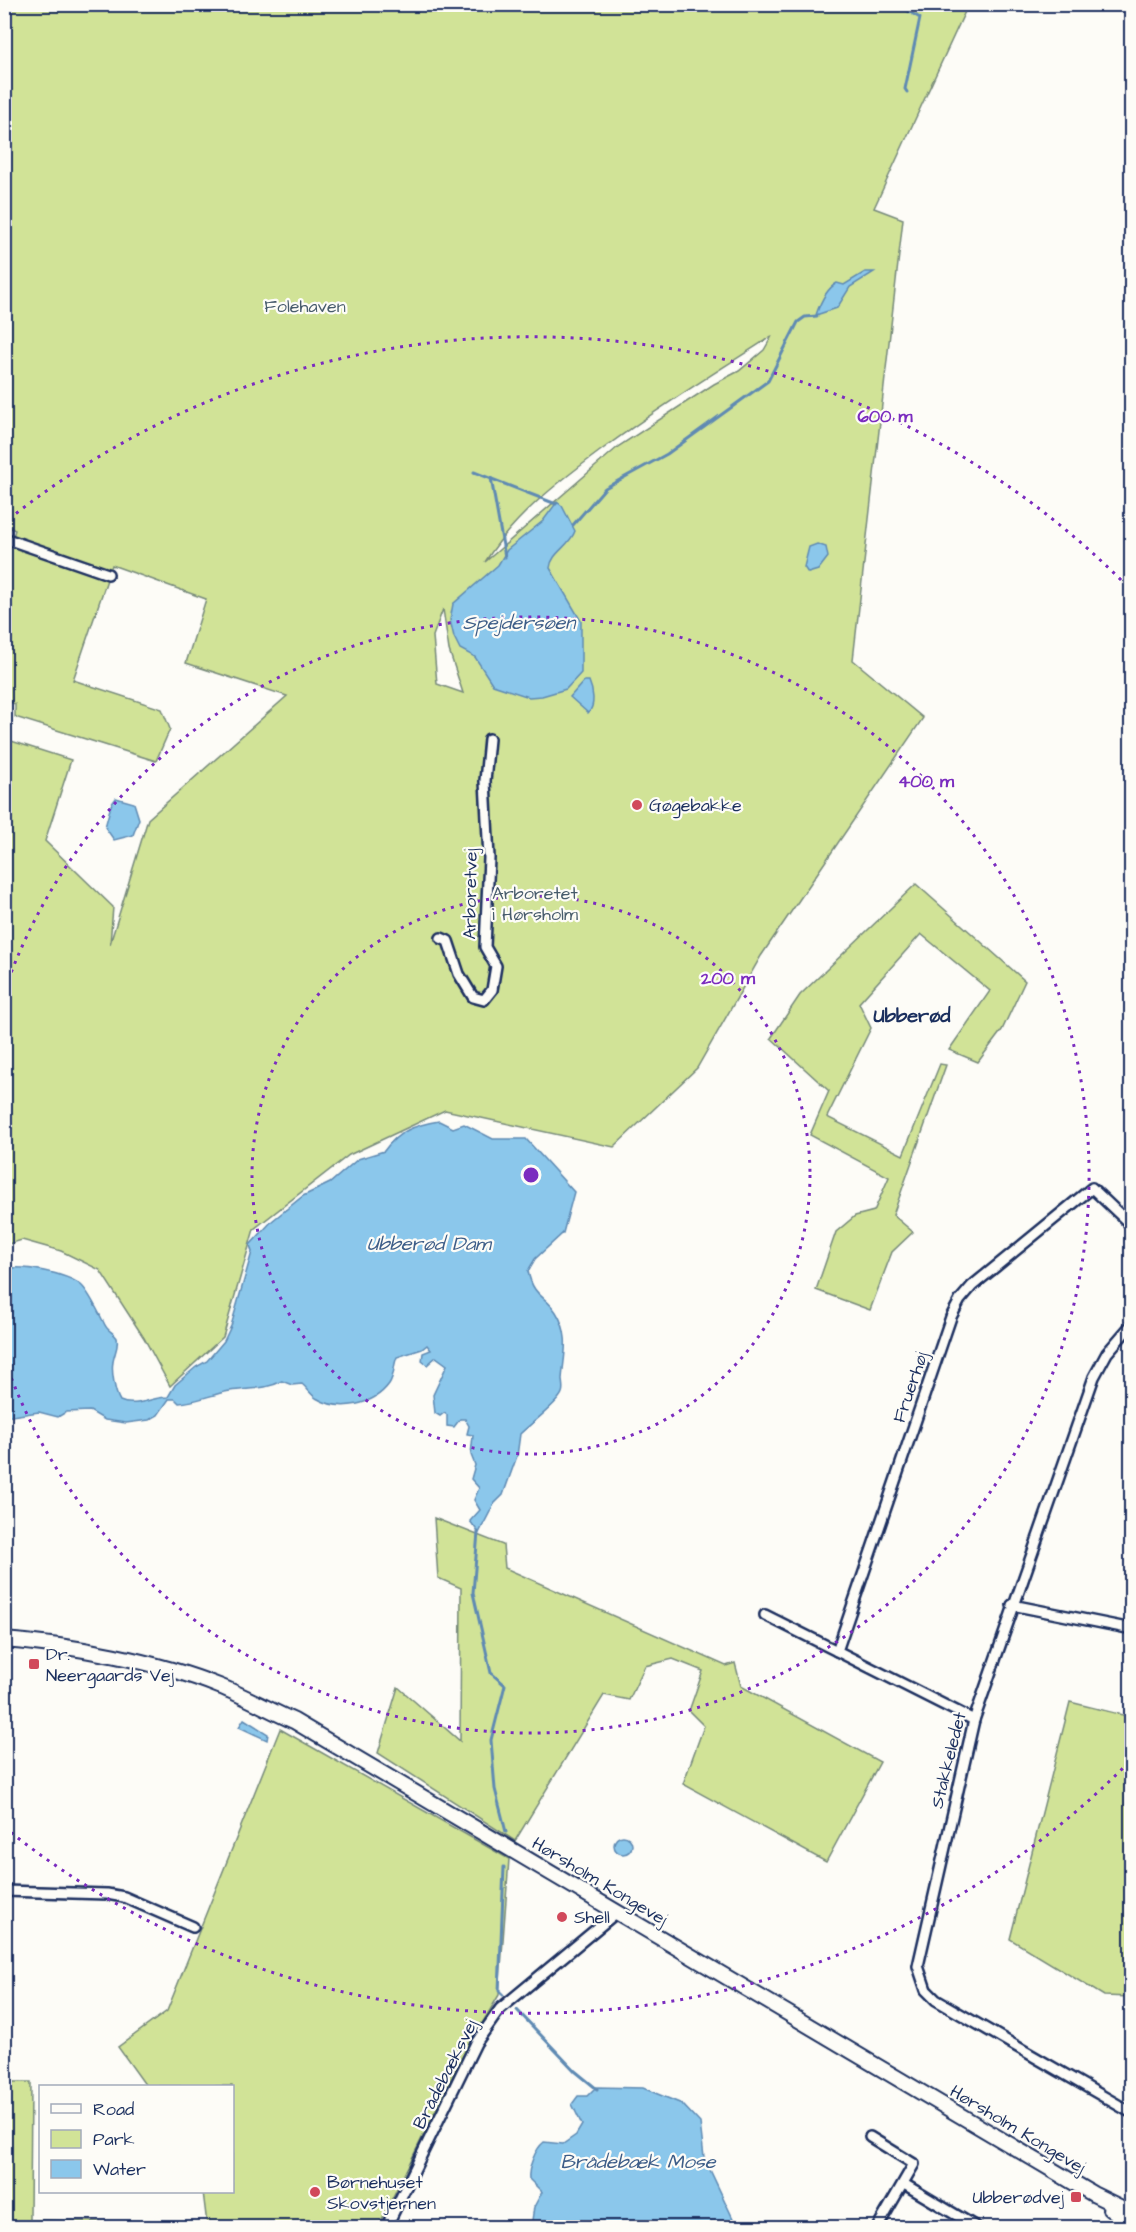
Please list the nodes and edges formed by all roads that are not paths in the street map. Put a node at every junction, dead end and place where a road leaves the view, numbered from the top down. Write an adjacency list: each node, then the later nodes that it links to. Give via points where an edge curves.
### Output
1 (4, 538): 2 (street)
2 (108, 574)
3 (489, 739): 4 (street, Arboretvej, via 484,947 496,966 488,997 473,997 459,974 448,941)
4 (441, 938)
5 (1131, 1226): 13 (street, Fruerhøj, via 1092,1188 960,1300)
6 (1131, 1324): 7 (street, Stakkeledet, via 1107,1353 1094,1377)
7 (1012, 1605): 9 (street); 14 (street, Stakkeledet)
8 (765, 1616): 13 (street)
9 (1131, 1629)
10 (4, 1640): 12 (main road, Hørsholm Kongevej)
11 (4, 1649): 12 (main road, Hørsholm Kongevej, via 53,1653)
12 (67, 1650): 16 (main road, Hørsholm Kongevej, via 164,1667 219,1686 283,1716)
13 (837, 1650): 14 (street)
14 (974, 1720): 18 (street, Stakkeledet, via 918,1956 919,1976 936,2000)
15 (4, 1891): 17 (street, via 124,1897)
16 (617, 1912): 21 (main road, Hørsholm Kongevej); 24 (street, Brådebæksvej, via 488,2023)
17 (193, 1927)
18 (1131, 2113)
19 (870, 2137): 20 (street, via 914,2164)
20 (904, 2184): 25 (street); 26 (street)
21 (1093, 2194): 22 (main road, Hørsholm Kongevej); 23 (main road, Hørsholm Kongevej)
22 (1131, 2213)
23 (1131, 2225)
24 (386, 2228)
25 (877, 2228)
26 (978, 2228)

